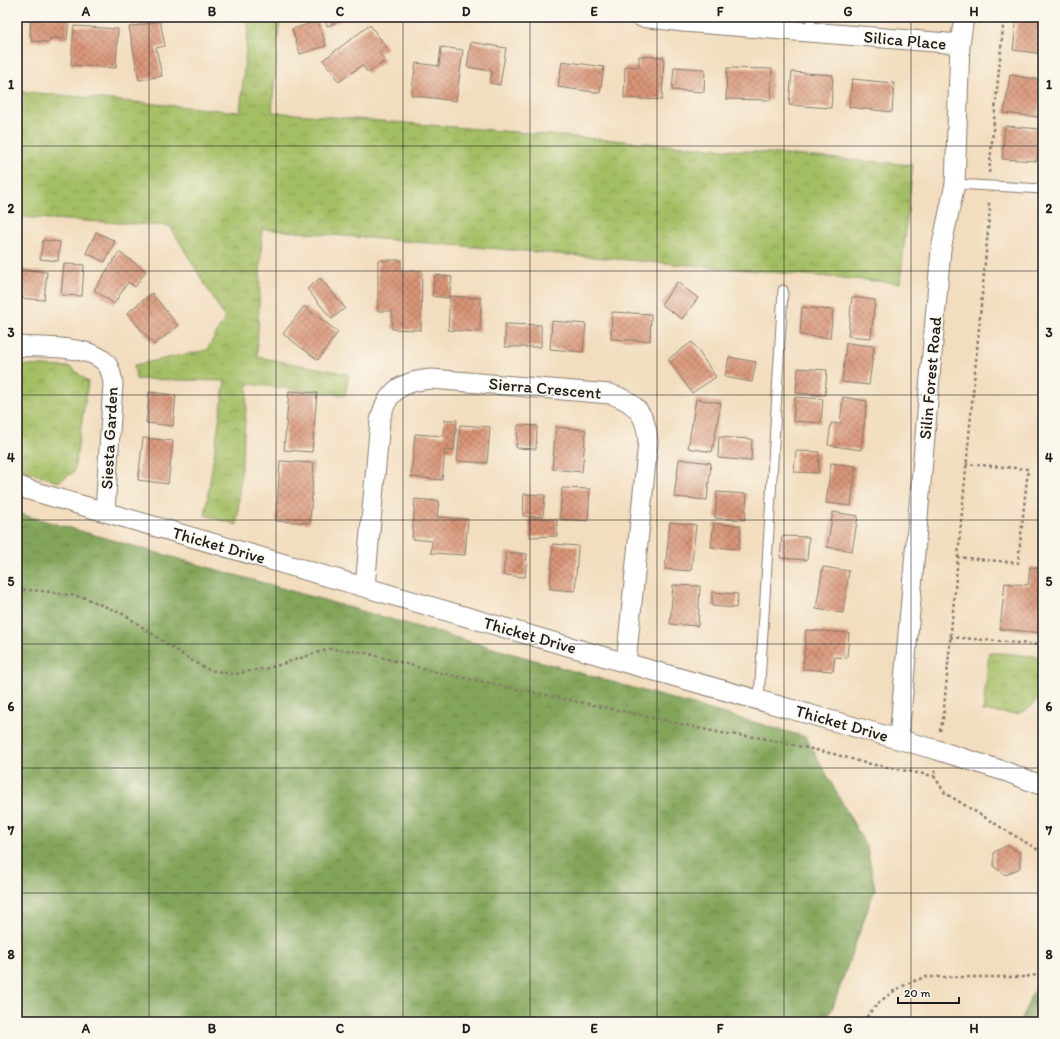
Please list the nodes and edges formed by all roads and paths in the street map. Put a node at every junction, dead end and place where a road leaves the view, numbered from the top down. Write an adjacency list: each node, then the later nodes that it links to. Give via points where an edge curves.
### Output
1 (641, 17): 4 (street, Silica Place)
2 (964, 17): 6 (street, Silin Forest Road)
3 (1004, 17): 8 (path)
4 (683, 19): 5 (street, Silica Place)
5 (811, 25): 6 (street, Silica Place)
6 (960, 44): 7 (street, Silin Forest Road)
7 (955, 184): 8 (lane); 23 (street, Silin Forest Road, via 941,249)
8 (988, 185): 9 (lane); 12 (path, via 986,198 990,208)
9 (1043, 189)
10 (783, 290): 21 (lane)
11 (17, 346): 14 (street, Siesta Garden, via 82,350 105,362 111,371 113,384)
12 (966, 464): 15 (path); 15 (path, via 1028,469 1018,562)
13 (17, 485): 14 (street, Thicket Drive)
14 (105, 512): 16 (street, Thicket Drive)
15 (957, 557): 18 (path)
16 (365, 587): 20 (street, Thicket Drive); 20 (street, Sierra Crescent, via 380,421 386,401 394,391 416,380 432,379 610,394 632,404 645,422 648,431)
17 (17, 589): 25 (path, via 83,597 124,615 209,670 233,674 269,668 329,649 362,652 436,672 721,733 762,738 864,763)
18 (950, 637): 19 (path); 22 (path)
19 (1043, 645)
20 (626, 663): 21 (street, Thicket Drive)
21 (758, 700): 23 (street, Thicket Drive)
22 (940, 728)
23 (899, 739): 26 (street, Thicket Drive, via 1007,772)
24 (935, 769): 25 (path)
25 (934, 776): 27 (path, via 945,793)
26 (1043, 786)
27 (1043, 853)
28 (1043, 974): 29 (path, via 1024,977 926,977 894,990)
29 (863, 1022)

